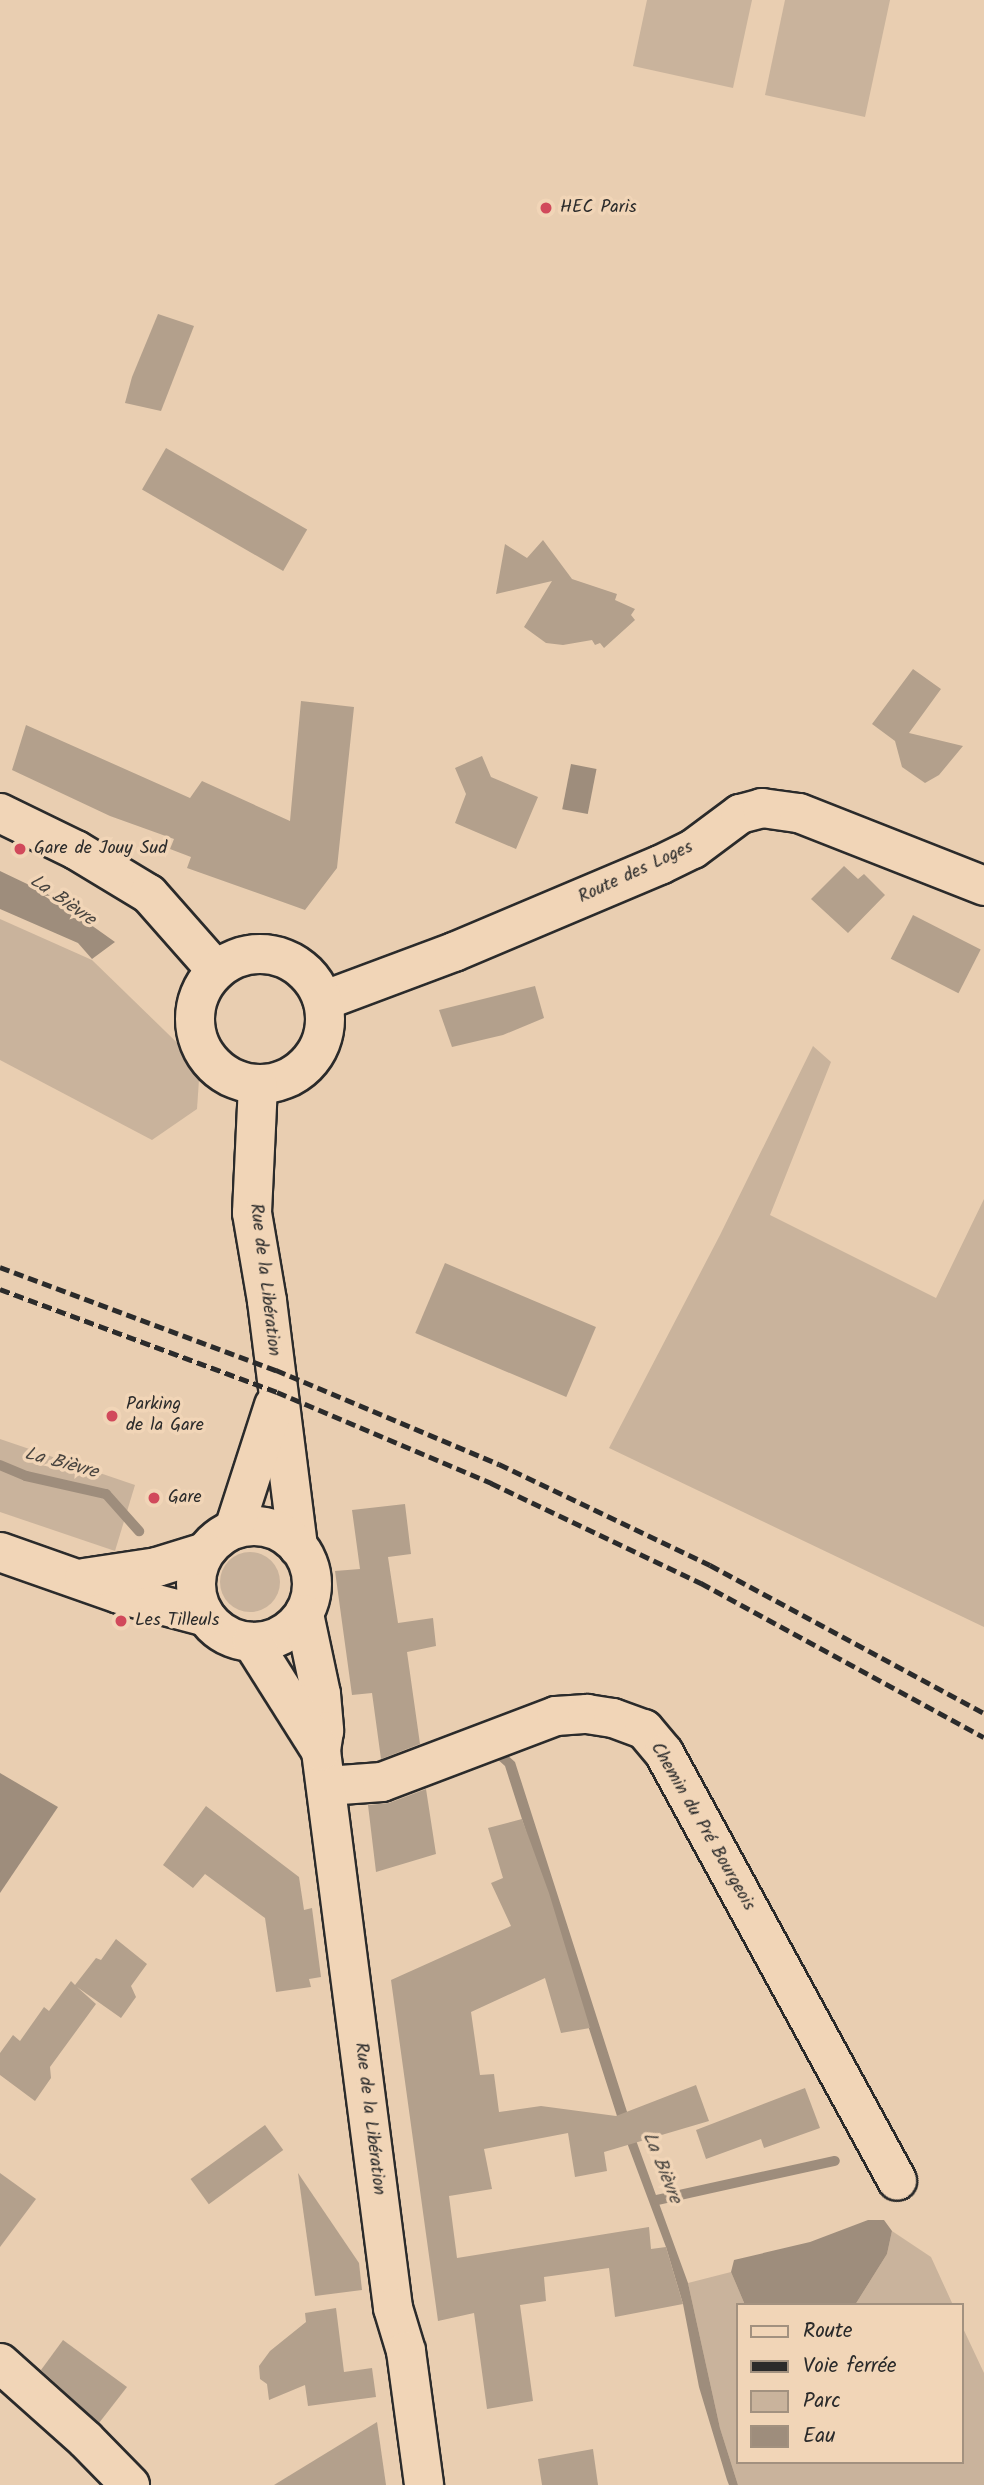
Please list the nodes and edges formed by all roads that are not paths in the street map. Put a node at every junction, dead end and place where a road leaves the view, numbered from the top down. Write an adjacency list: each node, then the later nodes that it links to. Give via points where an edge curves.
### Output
1 (0, 813): 3 (main road, via 96,861 149,894)
2 (984, 886): 4 (main road, Route des Loges, via 799,813 762,808 740,814 693,849 660,865 454,952)
3 (216, 970): 4 (main road, via 249,954 268,954 302,969); 5 (main road, via 201,991 194,1016 202,1050 225,1075)
4 (323, 1001): 5 (main road, via 323,1038 314,1056 290,1077)
5 (258, 1085): 6 (main road, Rue de la Libération, via 252,1213)
6 (278, 1392): 7 (main road, Rue de la Libération); 8 (main road, Rue de la Libération)
7 (220, 1541): 8 (main road, via 269,1528); 10 (main road, via 157,1567); 12 (main road, via 198,1569 196,1587)
8 (298, 1547): 11 (main road, via 312,1583)
9 (0, 1552): 10 (main road)
10 (79, 1579): 12 (main road)
11 (304, 1614): 13 (main road, via 276,1638); 14 (main road, Rue de la Libération, via 321,1694)
12 (206, 1617): 13 (main road, via 222,1632)
13 (252, 1642): 14 (main road, Rue de la Libération)
14 (324, 1769): 15 (main road, Chemin du Pré Bourgeois, via 382,1782 556,1716 587,1714 644,1729 664,1753); 18 (main road, Rue de la Libération, via 393,2308 406,2351)
15 (897, 2181)
16 (0, 2363): 17 (main road)
17 (130, 2485)
18 (424, 2485)

